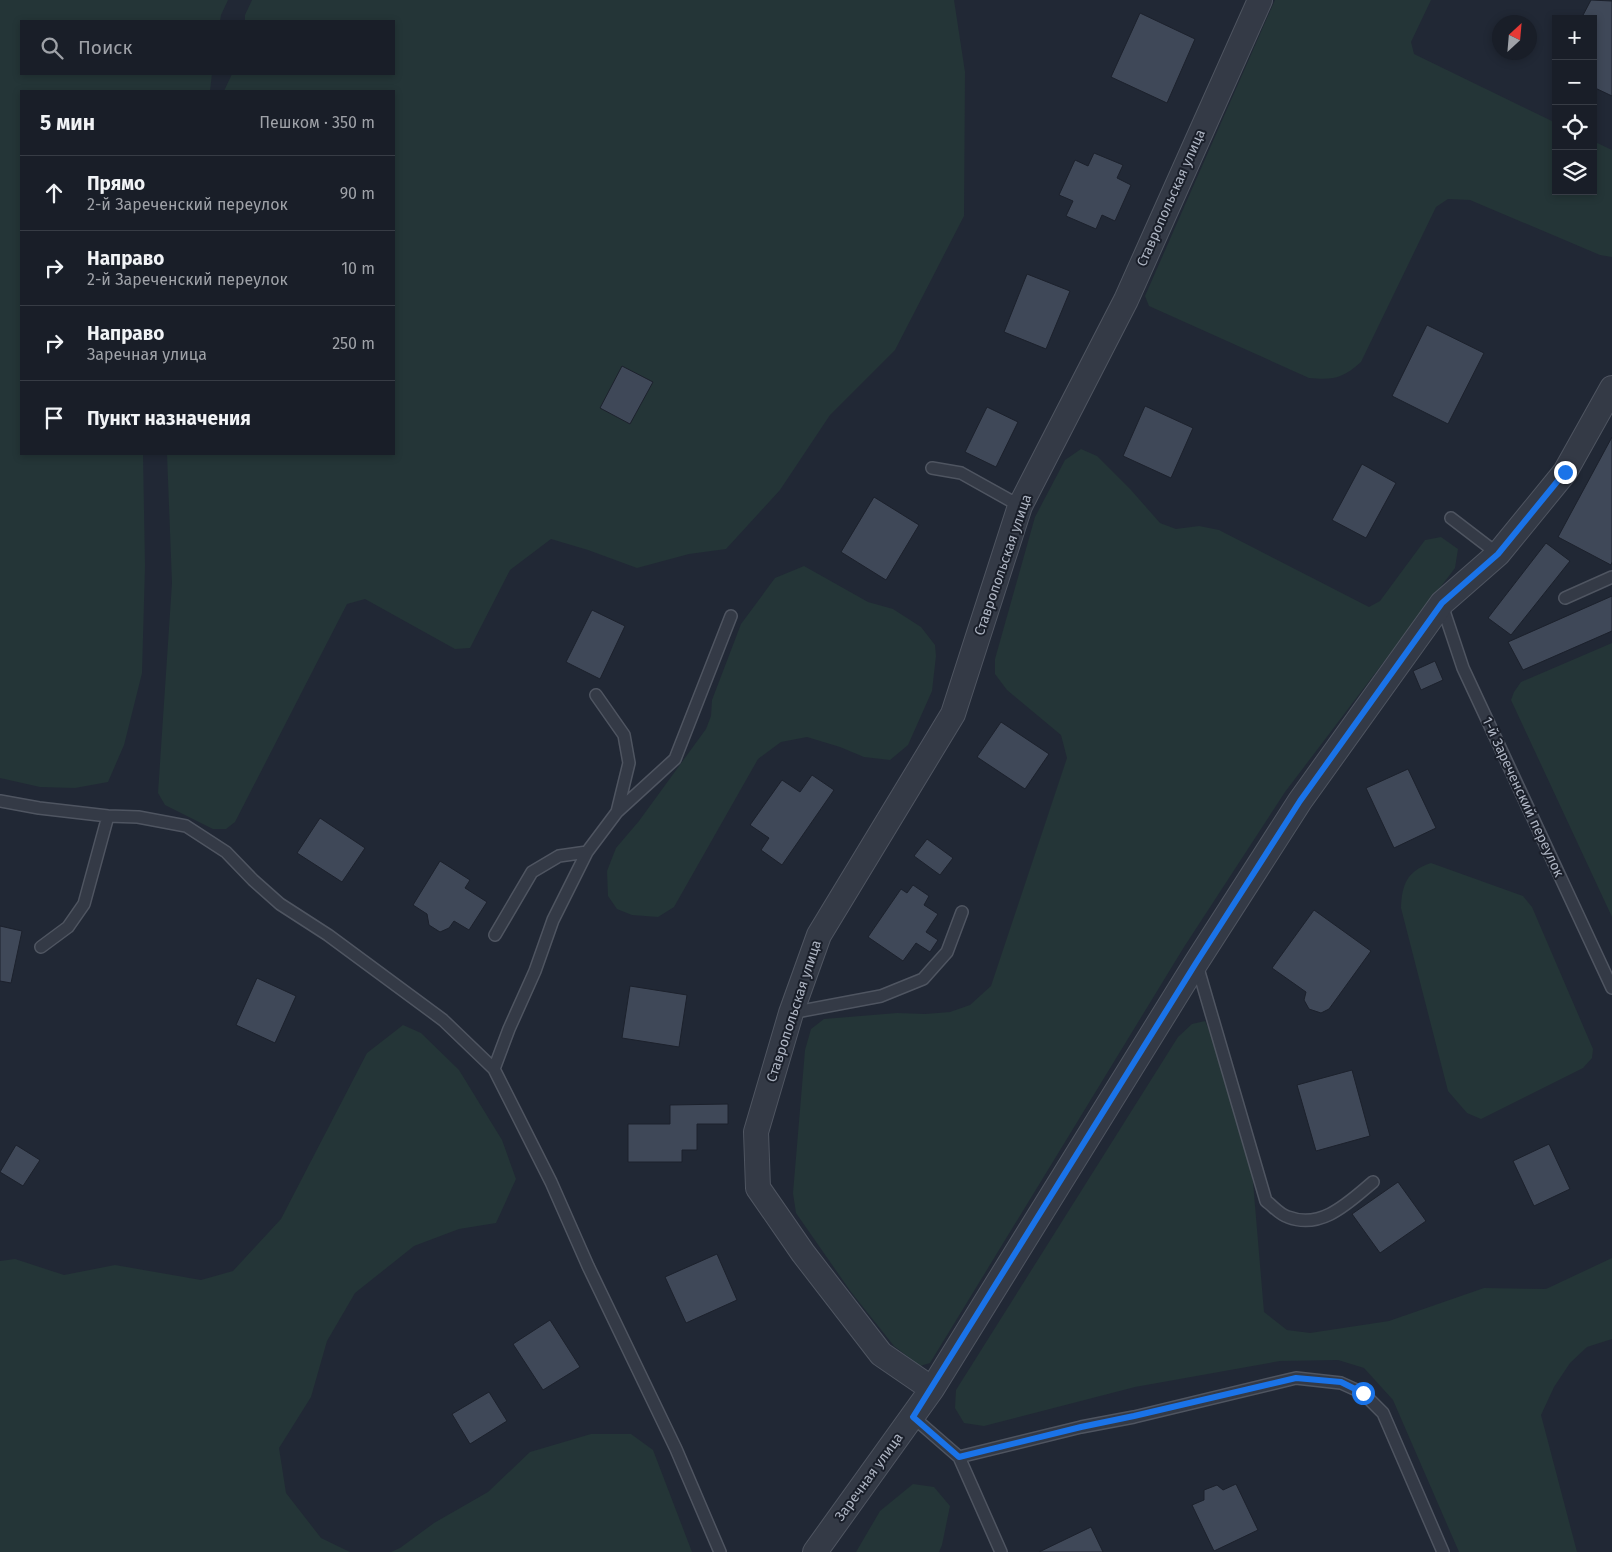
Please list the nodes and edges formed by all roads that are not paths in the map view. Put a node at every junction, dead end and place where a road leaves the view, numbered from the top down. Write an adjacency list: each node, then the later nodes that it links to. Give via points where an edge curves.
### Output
1 (1260, 0): 4 (street, Ставропольская улица, via 1126,300)
2 (1612, 388): 6 (street, Заречная улица, via 1565,472)
3 (932, 468): 4 (lane, via 961,473)
4 (1020, 506): 21 (street, Ставропольская улица, via 953,714 819,935)
5 (1451, 518): 6 (lane)
6 (1498, 554): 9 (street, Заречная улица)
7 (1612, 577): 8 (lane)
8 (1565, 598)
9 (1442, 603): 19 (street, Заречная улица, via 1300,801); 20 (lane, 1-й Зареченский переулок, via 1462,668)
10 (731, 616): 13 (lane, via 675,759)
11 (596, 695): 13 (lane, via 624,735 629,763)
12 (0, 801): 14 (lane)
13 (617, 812): 15 (lane)
14 (108, 816): 18 (lane, via 84,904 68,927); 22 (lane, via 138,817 186,826 226,852 280,904 444,1020)
15 (587, 852): 17 (lane, via 559,856 532,872); 22 (lane, via 553,920)
16 (962, 912): 21 (lane, via 947,952 923,979 881,996)
17 (495, 936)
18 (41, 947)
19 (1196, 963): 23 (lane, via 1266,1201 1287,1217 1308,1222 1336,1213); 24 (street, Заречная улица)
20 (1612, 988)
21 (791, 1013): 24 (street, Ставропольская улица, via 756,1132 758,1188 803,1253 881,1354)
22 (494, 1069): 27 (lane, via 551,1182 676,1449)
23 (1373, 1182)
24 (932, 1389): 25 (street, Заречная улица)
25 (913, 1417): 26 (lane); 28 (street, Заречная улица)
26 (959, 1457): 29 (lane); 30 (lane, via 1296,1378 1341,1382 1363,1393 1383,1412)
27 (720, 1552)
28 (816, 1552)
29 (1001, 1552)
30 (1442, 1552)

